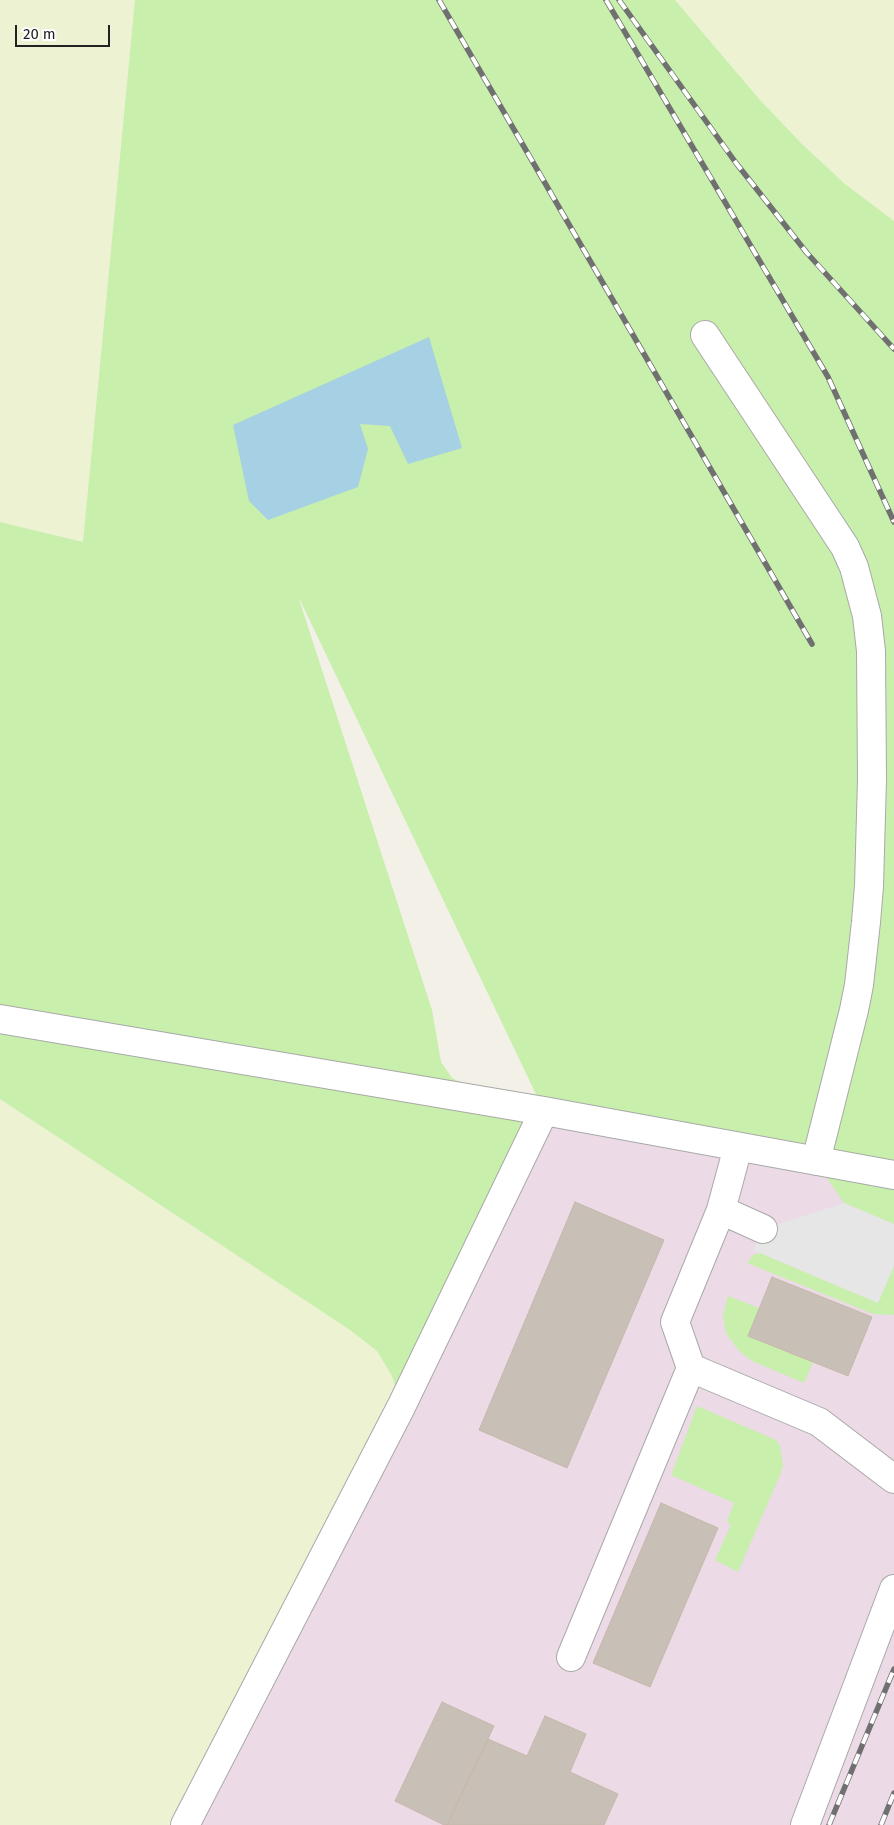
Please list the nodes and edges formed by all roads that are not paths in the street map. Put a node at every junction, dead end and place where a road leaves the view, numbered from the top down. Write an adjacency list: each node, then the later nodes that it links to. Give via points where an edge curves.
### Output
1 (706, 335): 5 (street, via 845,547 860,586 872,651 869,886 862,958 854,1010)
2 (0, 1019): 3 (street)
3 (544, 1111): 4 (street); 13 (street, via 402,1407)
4 (738, 1147): 5 (street); 7 (street)
5 (816, 1162): 6 (street)
6 (894, 1175)
7 (720, 1210): 8 (street); 9 (street, via 675,1322)
8 (763, 1229)
9 (691, 1368): 10 (street, via 819,1422); 12 (street)
10 (894, 1479)
11 (894, 1588): 14 (street)
12 (571, 1657)
13 (185, 1825)
14 (805, 1825)

